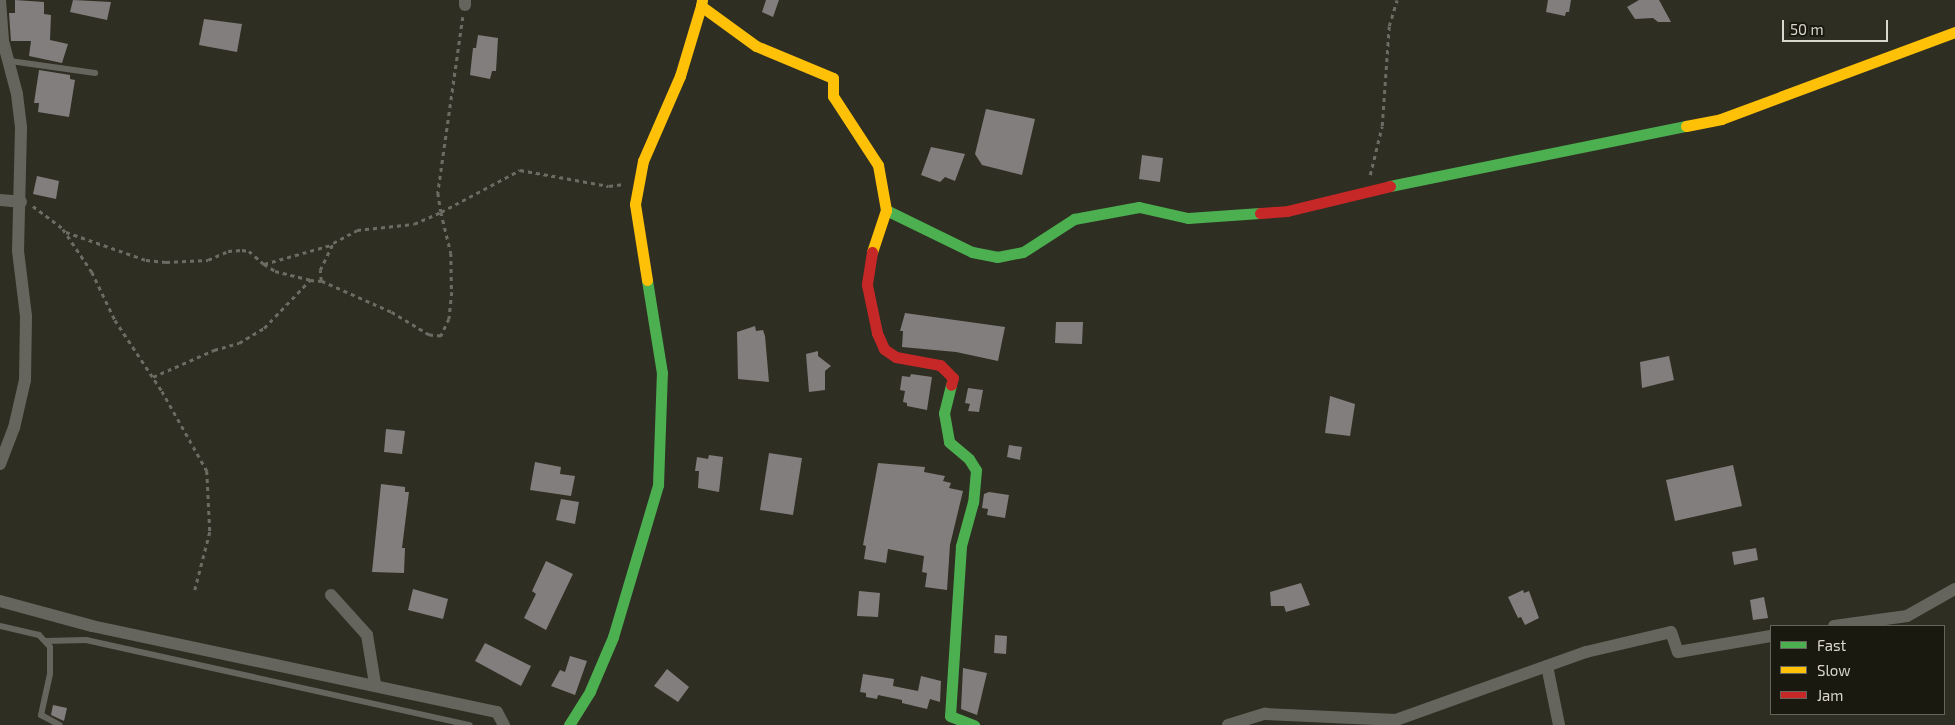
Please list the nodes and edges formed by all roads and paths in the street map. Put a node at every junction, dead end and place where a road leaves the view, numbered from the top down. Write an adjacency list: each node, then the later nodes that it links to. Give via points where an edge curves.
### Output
1 (0, 0): 6 (street, via 3,41)
2 (1397, 0): 9 (path, via 1389,26 1382,126)
3 (465, 3): 13 (path, via 438,193)
4 (702, 3): 8 (street, via 680,76 650,139); 12 (street, via 756,46 833,78 833,96 878,166)
5 (1955, 32): 9 (street, via 1721,119 1442,174)
6 (10, 61): 7 (lane); 10 (street, via 21,127)
7 (95, 73)
8 (638, 183): 13 (path, via 609,186 520,170); 34 (street, via 635,204 662,373 658,485 613,637 590,691)
9 (1364, 193): 12 (street, via 1287,211 1188,218 1139,207 1074,219 1023,252 997,257 972,252)
10 (21, 199): 11 (street); 14 (path); 20 (street, via 18,251 26,316 25,380 14,428)
11 (0, 200)
12 (886, 210): 35 (street, via 869,259 868,276 876,334 884,349 896,357 940,365 949,371 953,378 944,412 949,442 969,459 976,470 973,502 961,546 950,707 950,716)
13 (441, 212): 15 (path, via 414,224 357,230); 18 (path, via 451,253 452,292 449,318 441,336 429,335 391,312)
14 (65, 232): 16 (path, via 146,260 186,263 242,250 249,251); 19 (path, via 92,272 115,320)
15 (333, 244): 16 (path); 18 (path, via 320,270)
16 (264, 264): 17 (path)
17 (310, 280): 18 (path); 19 (path, via 264,328 238,343)
18 (321, 280)
19 (153, 377): 22 (path, via 207,470 210,532)
20 (0, 464)
21 (1955, 589): 25 (street, via 1907,616)
22 (196, 590)
23 (332, 595): 30 (street, via 367,635)
24 (0, 601): 30 (street, via 92,626)
25 (1841, 625)
26 (0, 626): 28 (lane, via 39,635)
27 (1770, 636): 29 (street, via 1678,652 1671,632 1586,652)
28 (46, 641): 31 (lane, via 52,655 41,715); 32 (lane, via 86,640)
29 (1547, 666): 36 (street, via 1396,720 1266,714); 37 (street)
30 (375, 684): 33 (street, via 497,712)
31 (60, 725)
32 (470, 725)
33 (504, 725)
34 (569, 725)
35 (974, 725)
36 (1228, 725)
37 (1559, 725)

